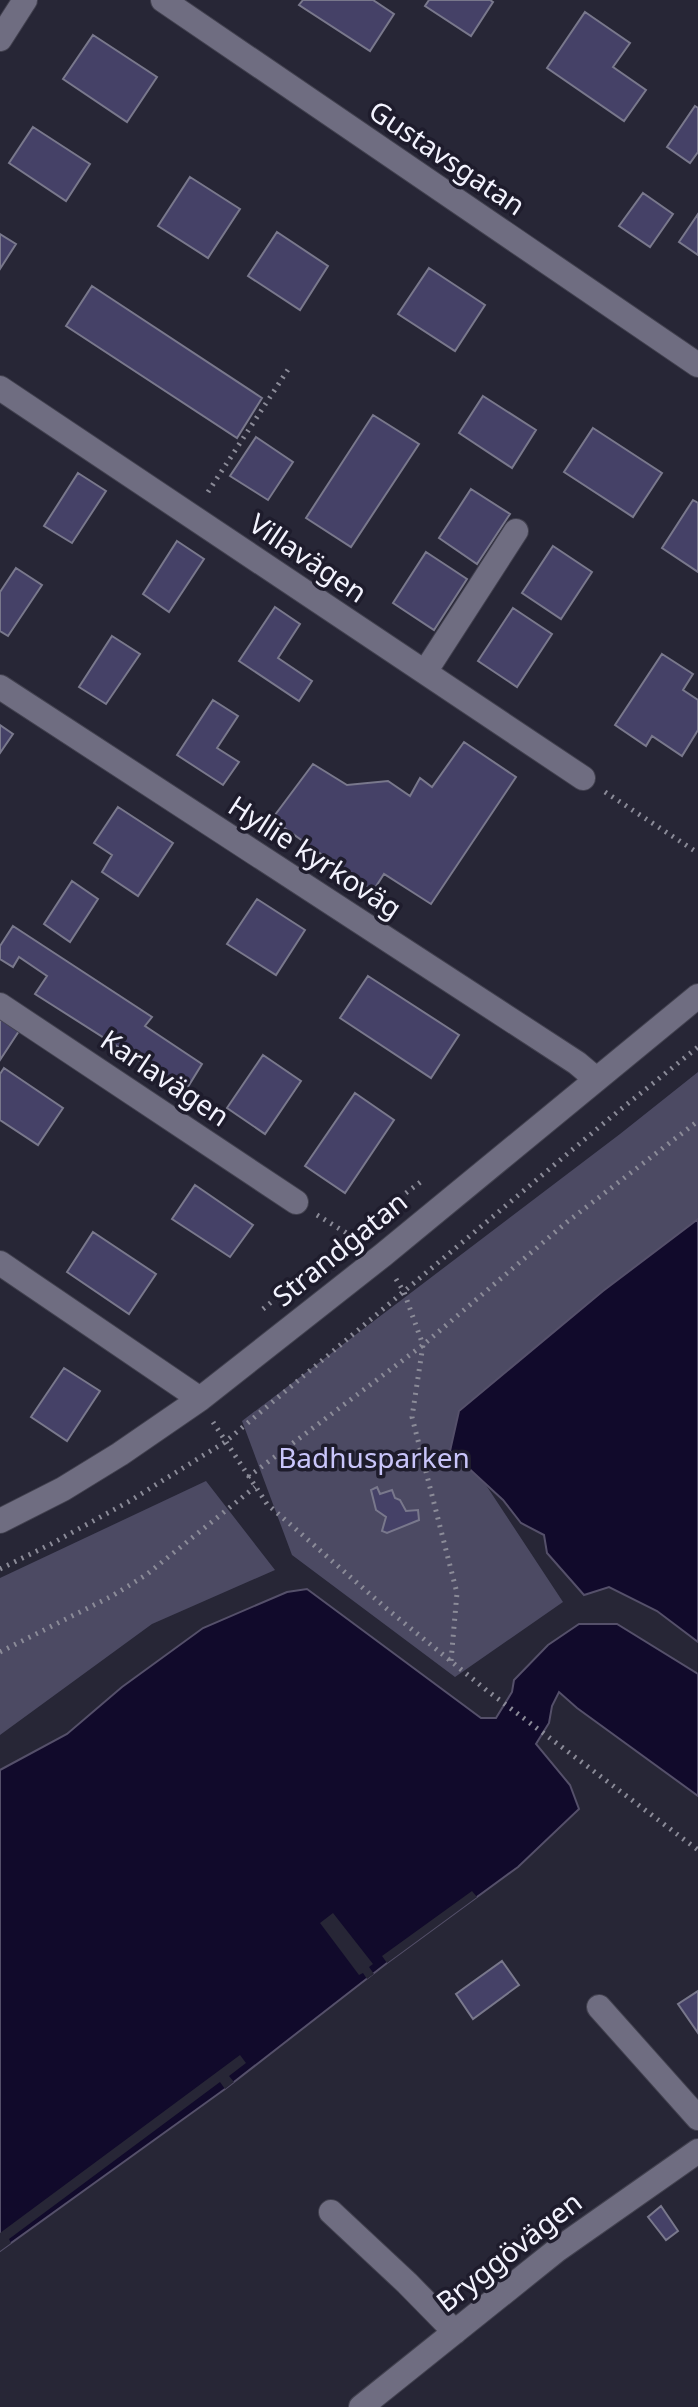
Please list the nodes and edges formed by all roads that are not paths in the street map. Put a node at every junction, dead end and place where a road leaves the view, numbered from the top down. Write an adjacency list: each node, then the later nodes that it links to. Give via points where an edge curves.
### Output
1 (25, 0): 3 (street)
2 (163, 0): 4 (street, Gustavsgatan)
3 (0, 39)
4 (698, 365)
5 (0, 388): 7 (street, Villavägen)
6 (516, 531): 7 (street)
7 (425, 672): 9 (street, Villavägen)
8 (0, 687): 12 (street, Hyllie kyrkoväg)
9 (583, 778)
10 (698, 996): 12 (street, Strandgatan)
11 (0, 1005): 13 (street, Karlavägen)
12 (596, 1079): 15 (street, Strandgatan)
13 (296, 1202)
14 (0, 1263): 15 (street)
15 (200, 1399): 16 (street, Strandgatan, via 63,1489)
16 (0, 1521)
17 (599, 2007): 18 (street)
18 (698, 2118)
19 (698, 2151): 21 (street, Bryggövägen, via 557,2250)
20 (331, 2212): 21 (street)
21 (455, 2332): 22 (street, Bryggövägen)
22 (361, 2407)

